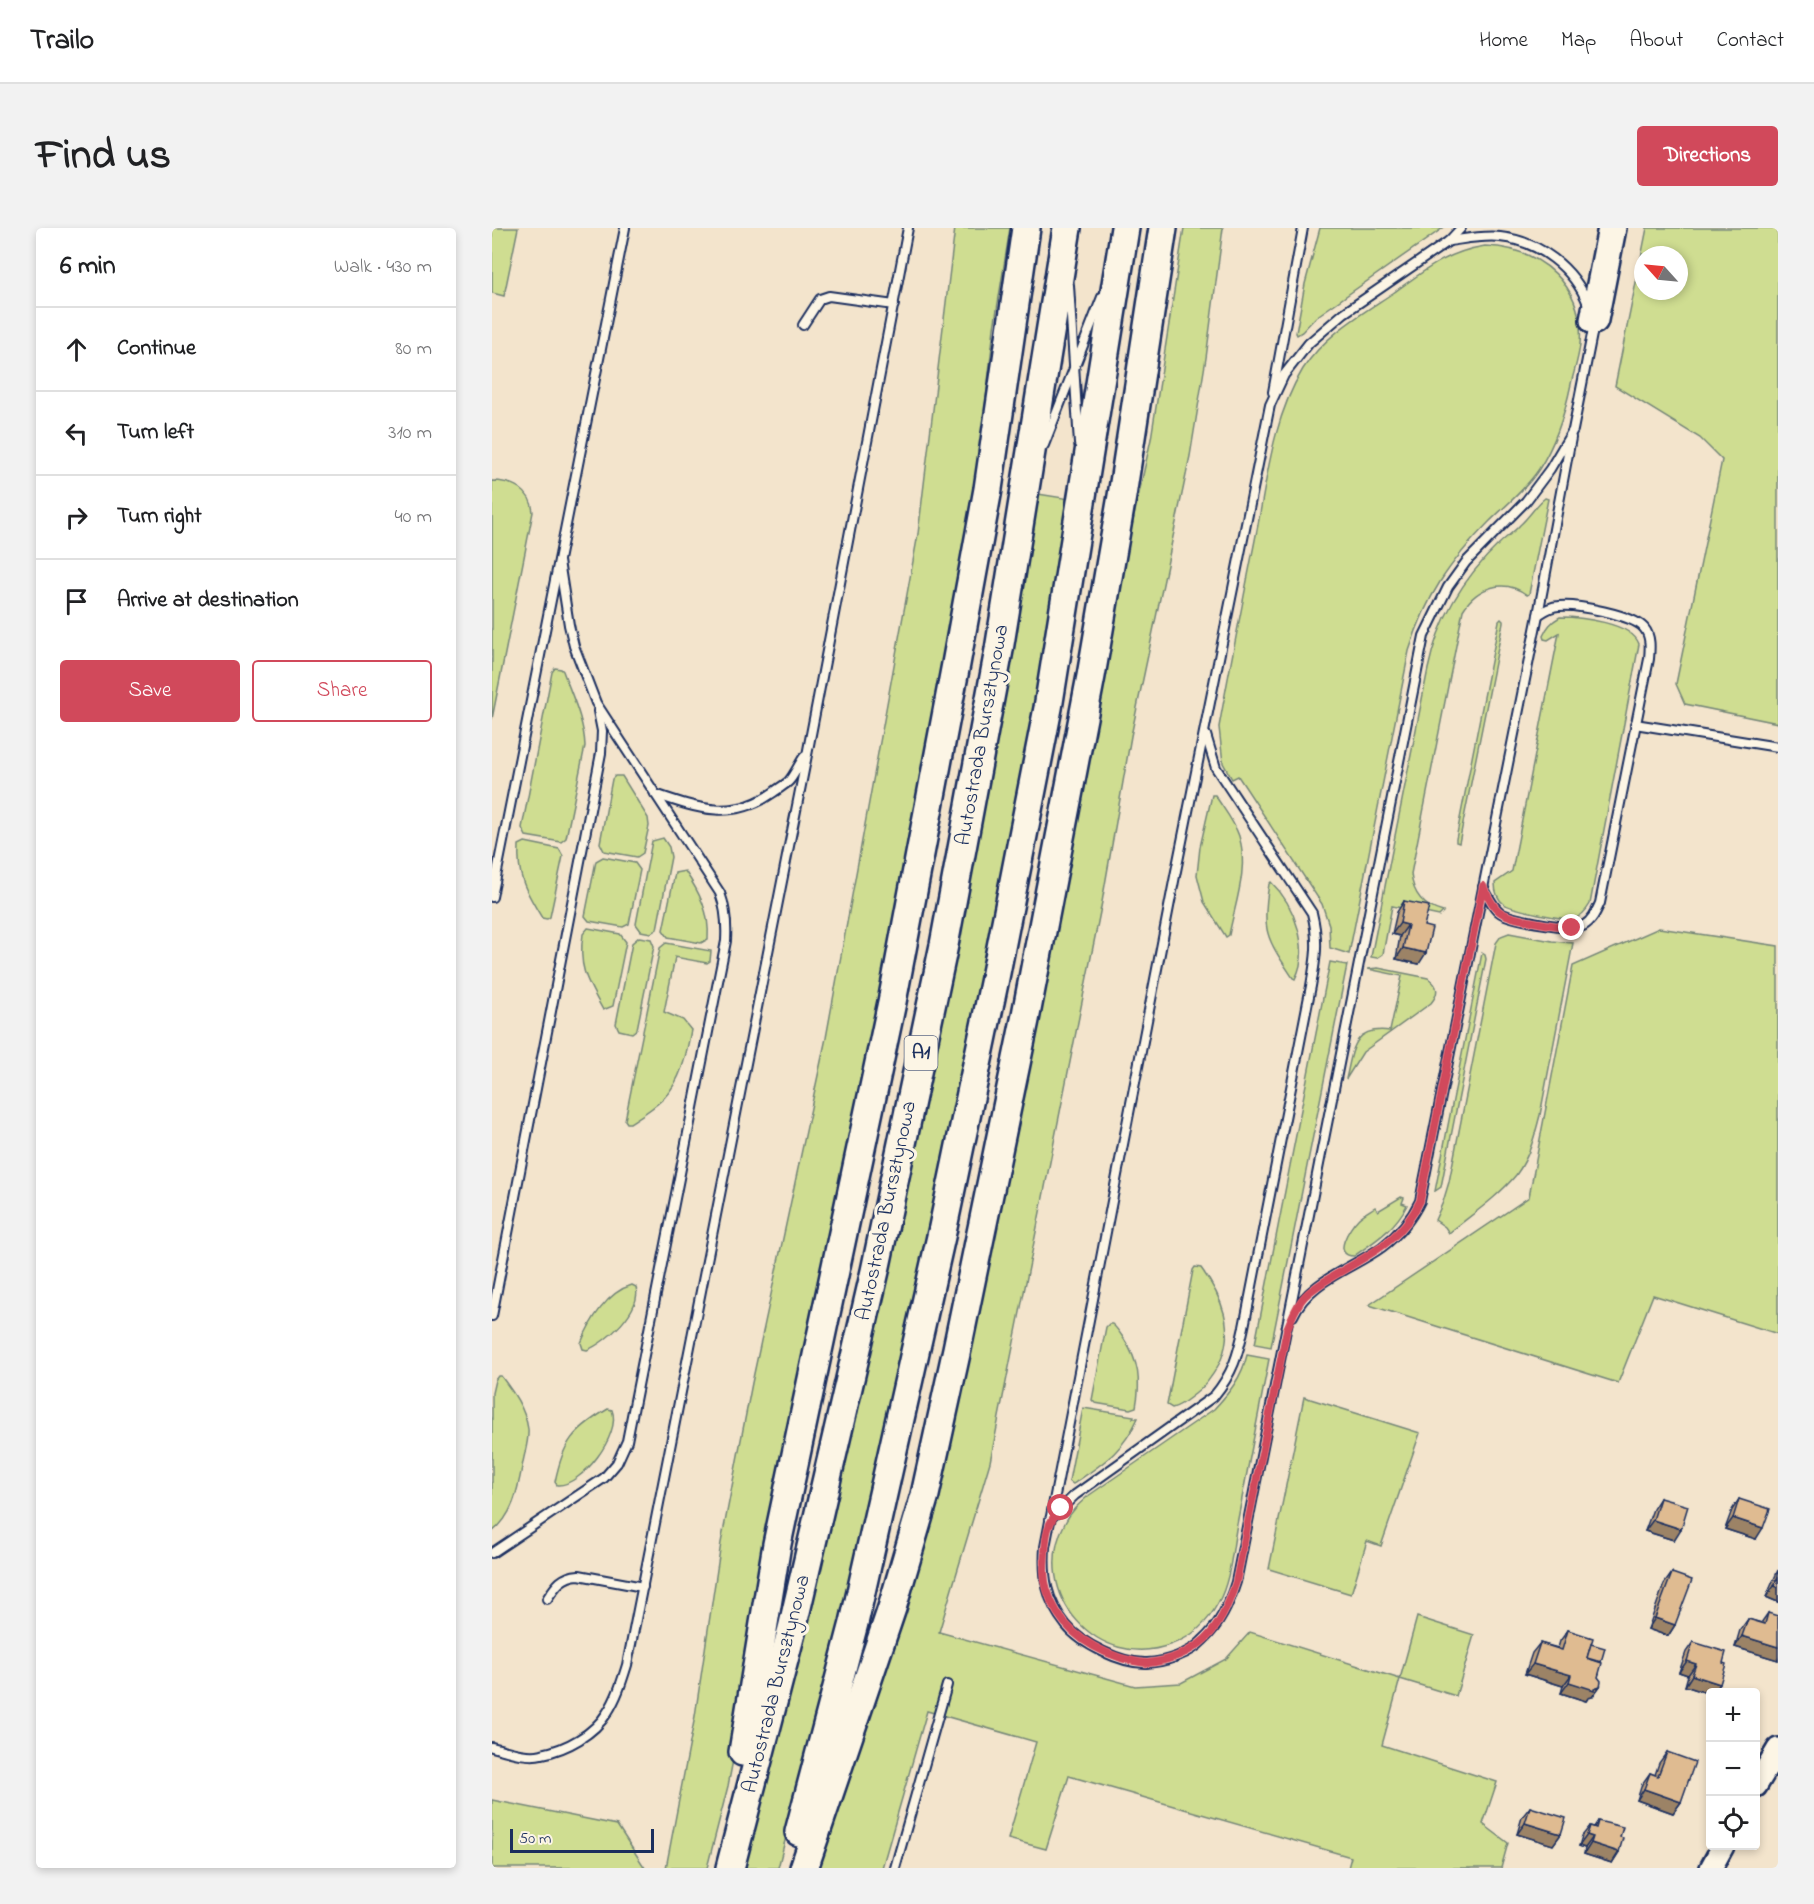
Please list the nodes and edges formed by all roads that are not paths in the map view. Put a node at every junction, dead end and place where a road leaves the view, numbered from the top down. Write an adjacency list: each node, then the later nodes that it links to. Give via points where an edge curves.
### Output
1 (625, 228): 21 (lane)
2 (908, 228): 11 (lane)
3 (1026, 228): 42 (highway, via 988,489 943,734 888,1026 783,1510 748,1727)
4 (1163, 228): 45 (highway, via 1091,676 957,1349 925,1495 895,1597)
5 (1303, 228): 15 (lane)
6 (1461, 228): 10 (lane)
7 (1612, 228): 12 (highway)
8 (1066, 230): 14 (lane); 19 (highway, Autostrada Bursztynowa / A1)
9 (1124, 235): 14 (lane); 20 (highway)
10 (1449, 241): 12 (lane, via 1498,237 1537,248 1575,278); 15 (lane, via 1344,313 1309,343 1284,375)
11 (894, 305): 13 (lane, via 829,296 820,299); 27 (lane)
12 (1594, 320): 16 (lane)
13 (803, 325)
14 (1074, 368): 17 (lane); 20 (lane)
15 (1270, 405): 25 (lane)
16 (1573, 430): 22 (lane); 32 (lane, via 1526,501 1466,562 1448,587 1424,636)
17 (1041, 451)
18 (1037, 461): 19 (lane)
19 (1025, 492): 43 (highway, Autostrada Bursztynowa / A1, via 944,945 875,1271 792,1629)
20 (1082, 502): 44 (highway, via 1046,720 942,1232 854,1623)
21 (559, 561): 23 (lane, via 574,646); 30 (lane)
22 (1538, 615): 24 (lane, via 1557,606 1571,606 1626,616 1643,626 1650,647); 29 (lane)
23 (596, 703): 28 (lane); 31 (lane, via 602,731 601,753)
24 (1635, 724): 26 (lane); 29 (lane, via 1600,903 1591,920 1572,928 1510,917 1500,913)
25 (1205, 731): 33 (lane); 33 (lane, via 1216,768 1312,913 1316,929 1317,952 1286,1115 1240,1346 1226,1381 1214,1396 1075,1495)
26 (1778, 747)
27 (807, 750): 28 (lane, via 789,781 751,805 715,810); 35 (lane)
28 (655, 794): 34 (lane, via 720,893 727,923 633,1414 624,1448 604,1478)
29 (1483, 886): 32 (lane, via 1414,1215 1382,1247 1306,1295)
30 (492, 897)
31 (492, 1316)
32 (1287, 1329): 33 (lane, via 1236,1582 1219,1622 1201,1643 1146,1663 1086,1643 1066,1626 1047,1590 1045,1547)
33 (1050, 1520)
34 (492, 1553)
35 (643, 1587): 36 (lane, via 569,1575); 38 (lane, via 619,1689 607,1713 592,1730 573,1744 541,1755)
36 (548, 1599)
37 (947, 1685): 46 (lane)
38 (492, 1747)
39 (1778, 1749): 40 (street)
40 (1760, 1778)
41 (1720, 1850): 47 (street)
42 (720, 1868)
43 (729, 1868)
44 (790, 1868)
45 (804, 1868)
46 (895, 1868)
47 (1711, 1868)

